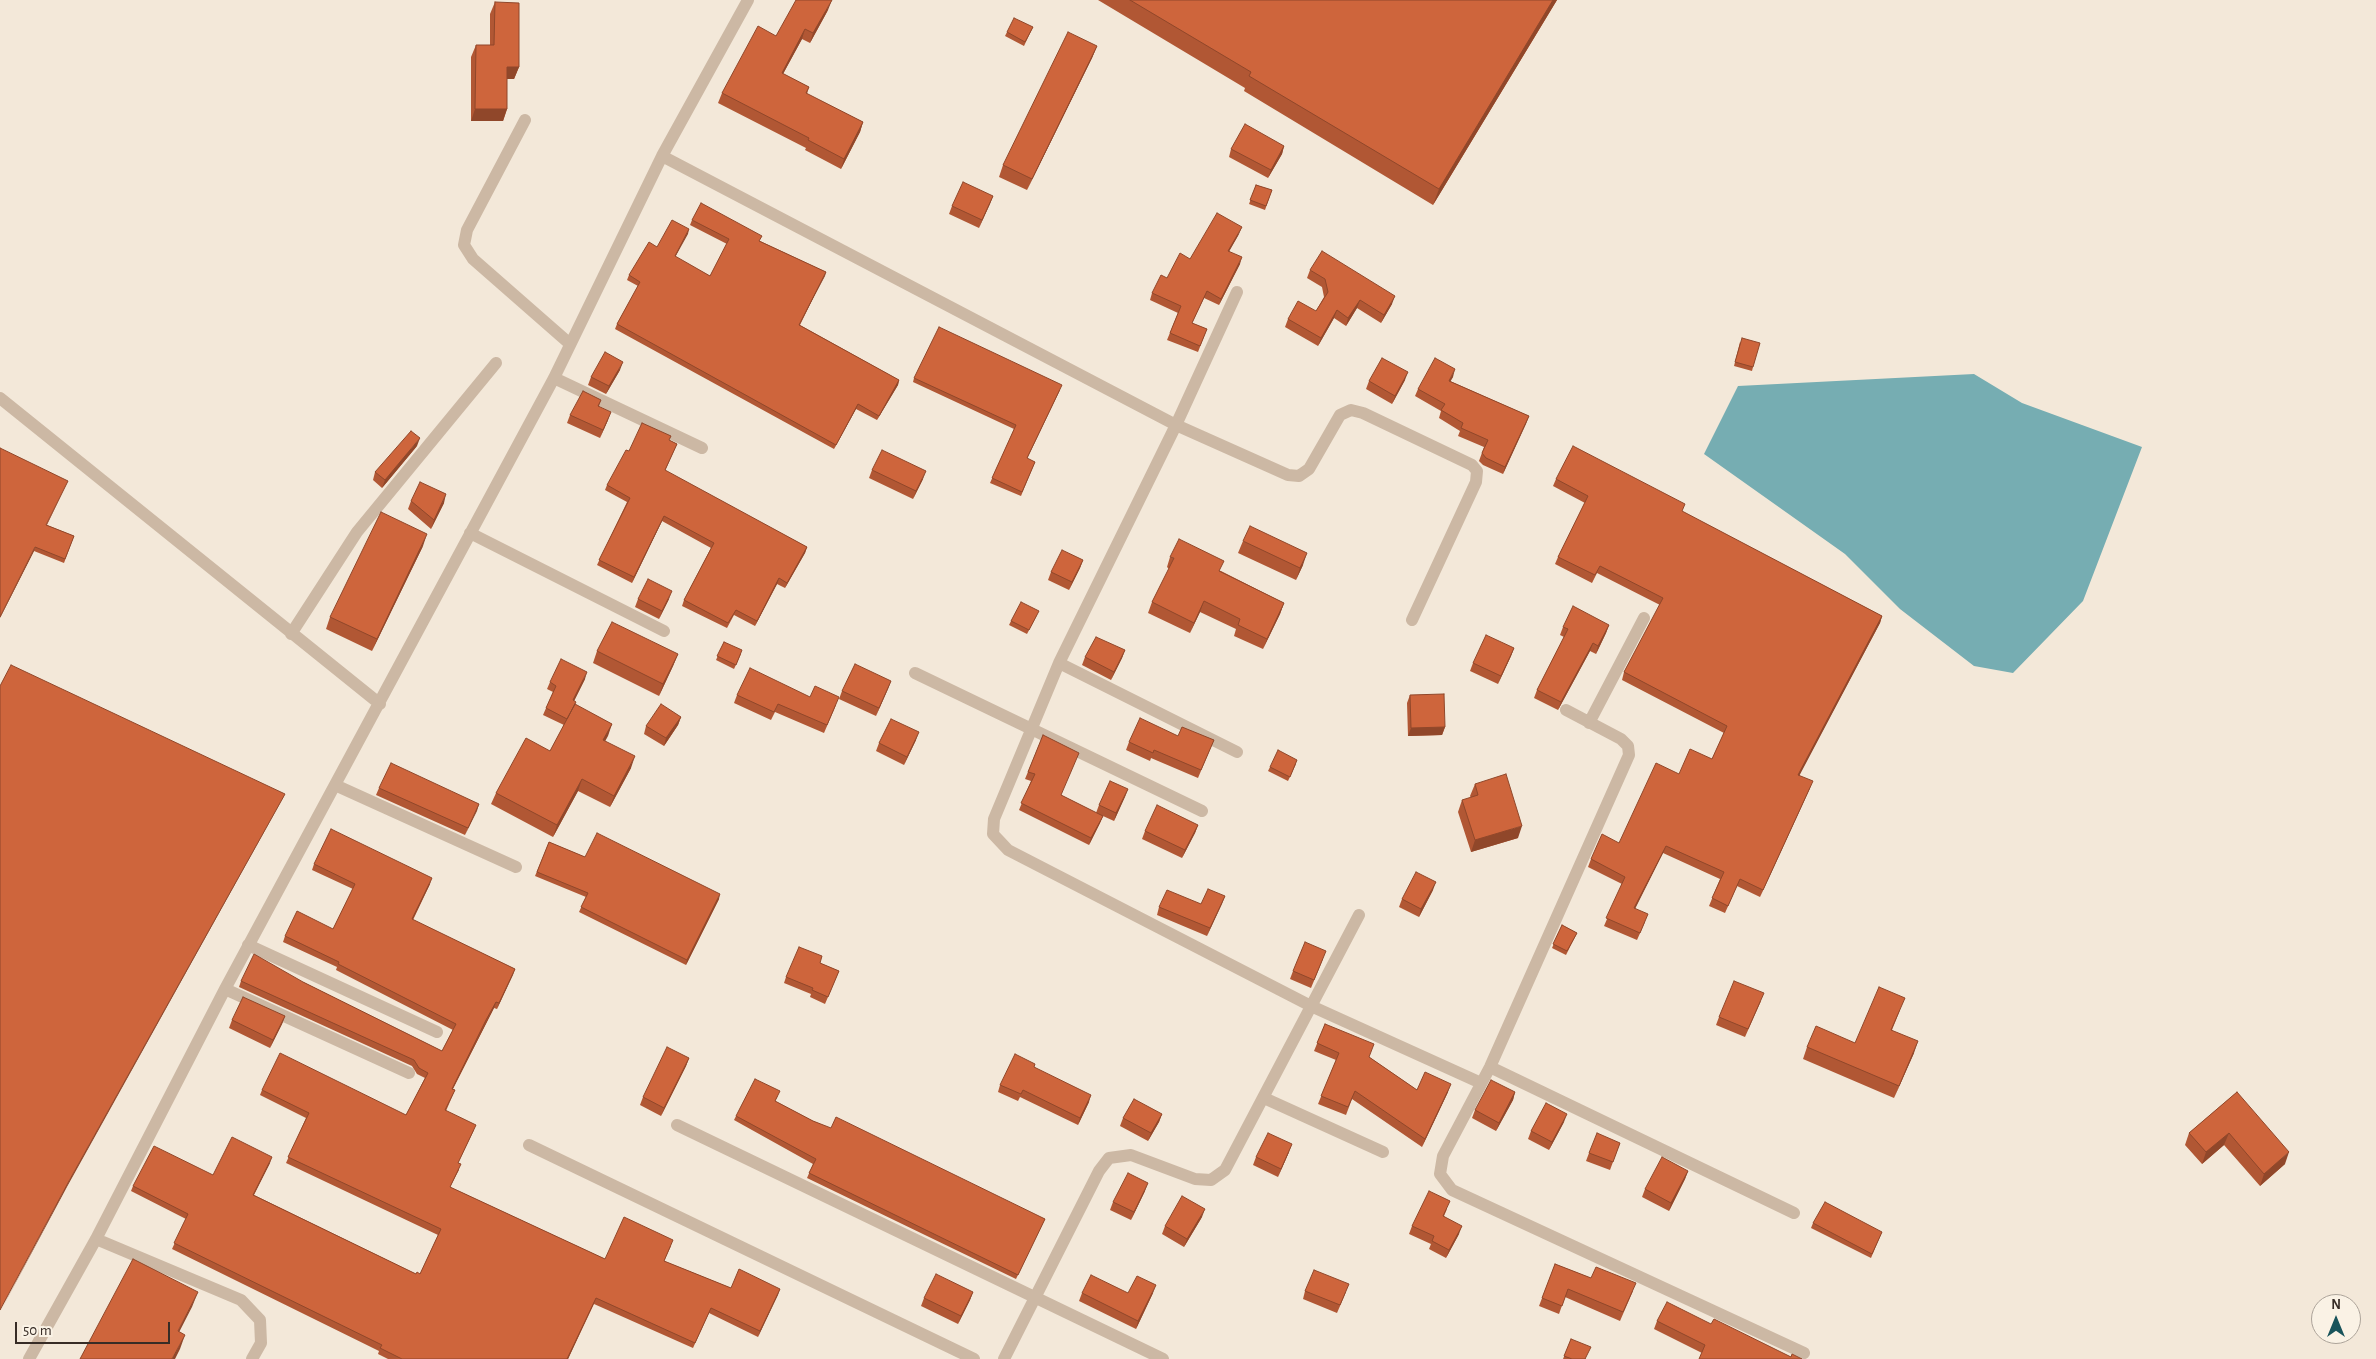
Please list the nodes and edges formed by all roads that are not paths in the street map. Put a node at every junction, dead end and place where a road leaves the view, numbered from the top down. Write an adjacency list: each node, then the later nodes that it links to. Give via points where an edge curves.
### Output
1 (748, 0): 3 (street)
2 (525, 120): 5 (street, via 467,230 464,245 473,259)
3 (662, 156): 5 (street); 9 (street)
4 (1238, 292): 9 (street)
5 (570, 344): 7 (street)
6 (496, 364): 15 (street, via 357,532)
7 (554, 378): 10 (street); 11 (street)
8 (0, 398): 15 (street)
9 (1176, 425): 13 (street, via 1288,475 1300,476 1309,468 1340,415 1351,410 1364,413 1472,465 1478,471 1476,482); 16 (street)
10 (702, 448)
11 (470, 533): 14 (street); 18 (street)
12 (1644, 618): 20 (street)
13 (1412, 620)
14 (664, 631)
15 (291, 634): 18 (street)
16 (1059, 663): 21 (street); 22 (street)
17 (915, 673): 21 (street)
18 (380, 704): 23 (street)
19 (1566, 710): 20 (street)
20 (1589, 723): 31 (street, via 1621,739 1628,746 1629,755)
21 (1030, 729): 24 (street); 29 (street, via 994,819 993,834 1008,850)
22 (1238, 752)
23 (335, 785): 25 (street); 27 (street)
24 (1202, 811)
25 (516, 867)
26 (1359, 916): 29 (street)
27 (248, 945): 28 (street); 30 (street)
28 (224, 989): 32 (street); 39 (street)
29 (1311, 1006): 33 (street); 34 (street)
30 (437, 1032)
31 (1490, 1066): 33 (street); 38 (street)
32 (409, 1073)
33 (1480, 1083): 41 (street, via 1443,1156 1440,1174 1452,1190)
34 (1264, 1098): 37 (street); 40 (street, via 1225,1170 1211,1180 1195,1179 1131,1155 1109,1158 1099,1171)
35 (677, 1124): 40 (street)
36 (529, 1146): 44 (street)
37 (1384, 1152)
38 (1794, 1214)
39 (96, 1239): 42 (street); 43 (street, via 241,1300 260,1320 261,1343)
40 (1034, 1299): 45 (street); 46 (street)
41 (1804, 1353)
42 (30, 1359)
43 (252, 1359)
44 (974, 1359)
45 (1004, 1359)
46 (1163, 1359)

